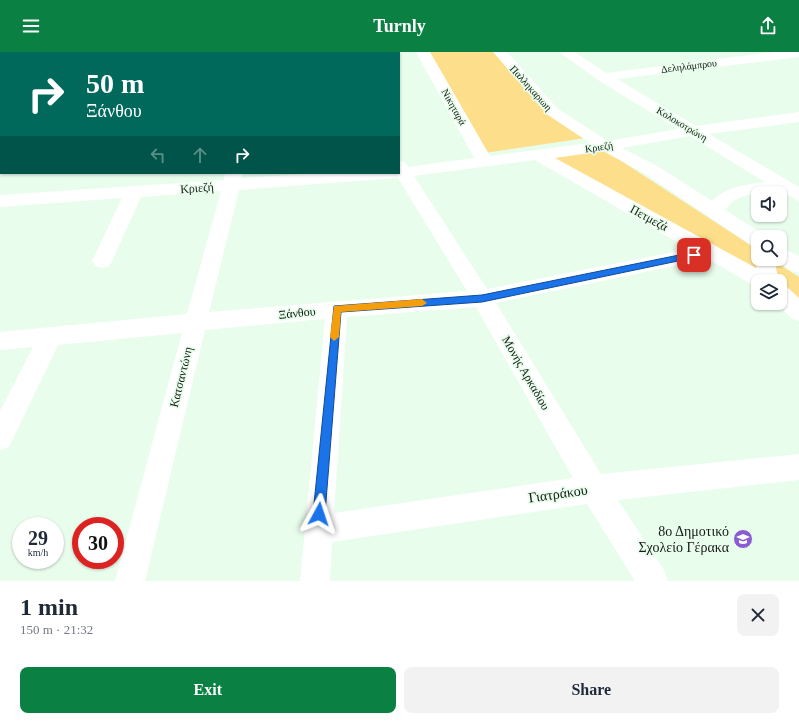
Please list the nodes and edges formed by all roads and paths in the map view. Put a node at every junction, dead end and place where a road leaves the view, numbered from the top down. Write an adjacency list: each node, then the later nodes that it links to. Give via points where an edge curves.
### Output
1 (423, 52): 10 (street, Νικηταρά)
2 (500, 52): 8 (street, Παλληκαριωη, via 553,112)
3 (566, 52): 5 (street, Κολοκοτρώνη)
4 (799, 53): 5 (street, Δεληλάμπρου)
5 (604, 77): 7 (street, Κολοκοτρώνη)
6 (799, 116): 7 (street, Κριεζή)
7 (695, 131): 8 (street, Κριεζή); 15 (street, Κολοκοτρώνη)
8 (604, 146): 9 (street, Κριεζή); 19 (street, Παλληκαριωη, via 652,171)
9 (538, 155): 10 (street, Κριεζή); 21 (street, Πετμεζά)
10 (485, 162): 11 (street, Κριεζή)
11 (400, 171)
12 (400, 173): 26 (street, Μονής Αρκαδίου)
13 (336, 174): 14 (street, Κριεζή)
14 (232, 179): 16 (street, Κριεζή); 30 (street, Κατσαντώνη)
15 (783, 185): 17 (street, Κολοκοτρώνη); 19 (street, via 736,192)
16 (134, 192): 18 (street, Κριεζή); 23 (street)
17 (799, 195)
18 (0, 201)
19 (714, 211): 20 (street, Παλληκαριωη)
20 (751, 235)
21 (709, 252): 25 (street, Πετμεζά); 26 (street, Ξάνθου)
22 (787, 258): 24 (street)
23 (102, 261)
24 (799, 266)
25 (751, 275)
26 (482, 298): 28 (street, Ξάνθου); 35 (street, Μονής Αρκαδίου)
27 (787, 300): 29 (street)
28 (337, 308): 30 (street, Ξάνθου); 36 (street)
29 (799, 312)
30 (194, 323): 31 (street, Ξάνθου); 37 (street, Κατσαντώνη)
31 (51, 335): 32 (street, Ξάνθου); 33 (street)
32 (0, 341)
33 (0, 438)
34 (799, 467): 35 (street, Γιατράκου)
35 (594, 489): 36 (street, Γιατράκου); 39 (street, Μονής Αρκαδίου)
36 (318, 530): 38 (street)
37 (130, 581)
38 (315, 581)
39 (652, 581)

